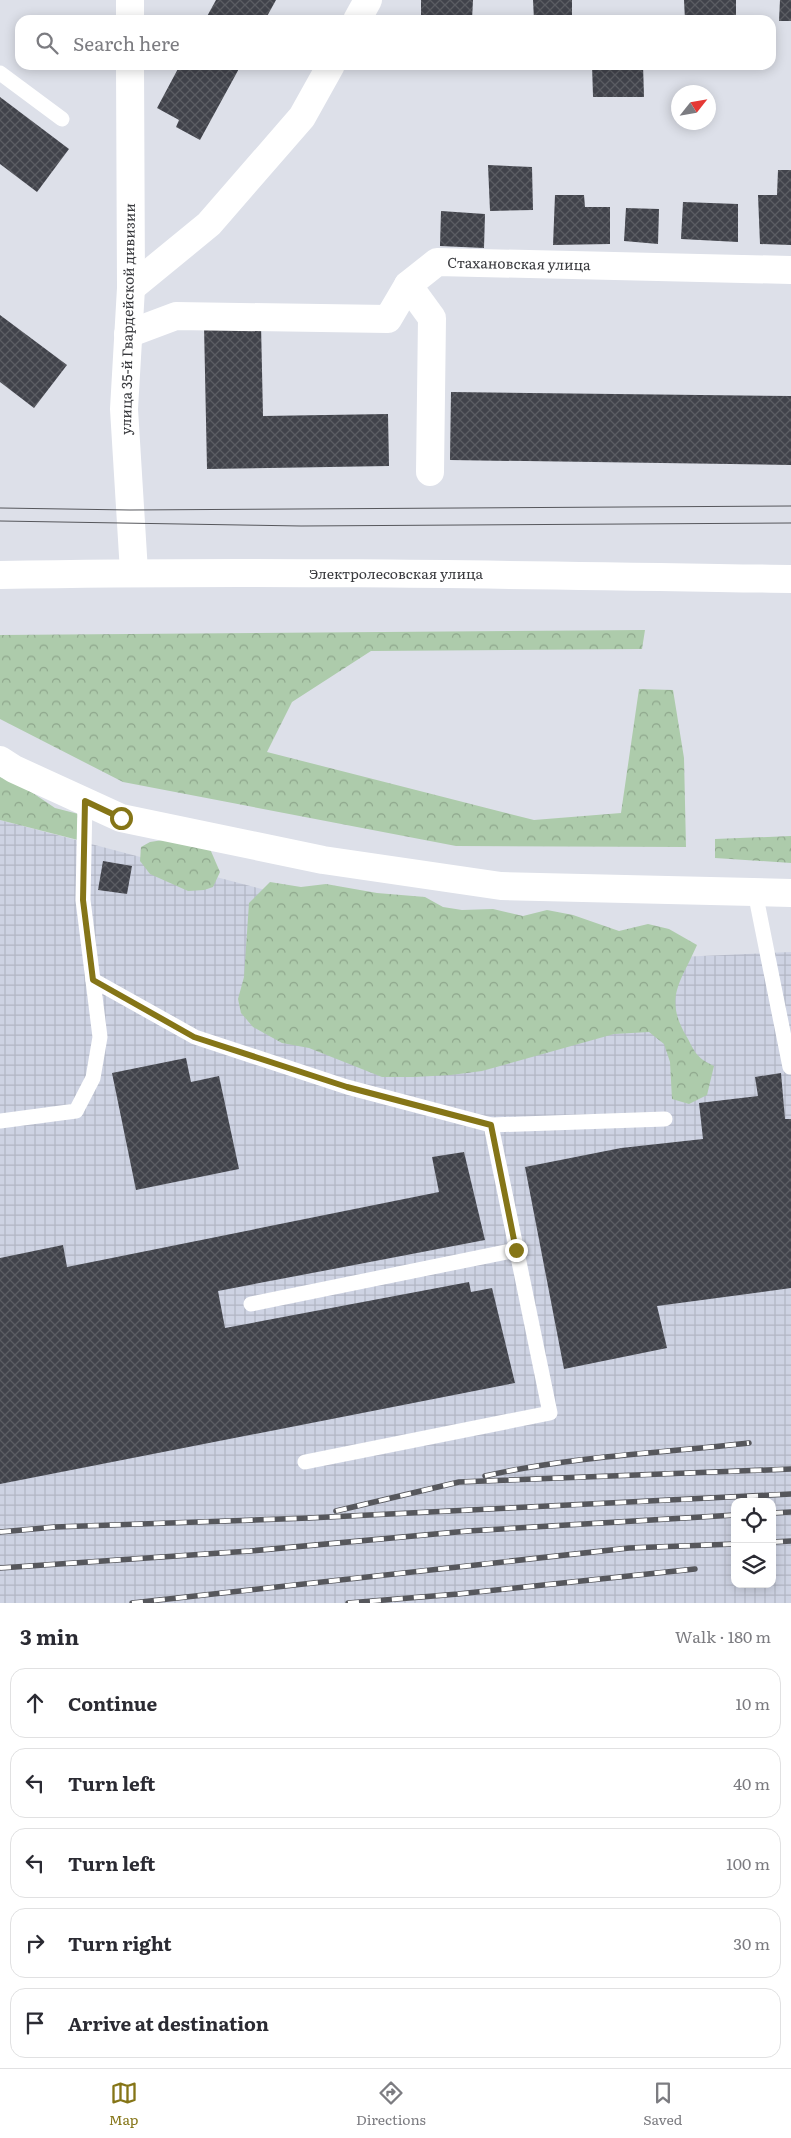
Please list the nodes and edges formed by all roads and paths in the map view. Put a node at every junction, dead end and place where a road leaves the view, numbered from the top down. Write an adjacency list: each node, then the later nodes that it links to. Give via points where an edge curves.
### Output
1 (130, 0): 3 (street)
2 (368, 0): 4 (street)
3 (130, 15)
4 (360, 15)
5 (130, 70): 11 (street, улица 35-й Гвардейской дивизии)
6 (328, 70): 11 (street, via 302,117 209,224)
7 (0, 72): 8 (lane)
8 (62, 119)
9 (791, 270): 10 (street, Стахановская улица, via 438,262)
10 (408, 285): 12 (street, Стахановская улица, via 388,319 176,316); 13 (street, via 432,318)
11 (131, 288): 12 (street, улица 35-й Гвардейской дивизии)
12 (128, 334): 14 (street, улица 35-й Гвардейской дивизии, via 124,409)
13 (430, 472)
14 (134, 572): 15 (street, Электролесовская улица); 16 (street, Электролесовская улица)
15 (0, 575)
16 (791, 579)
17 (0, 760): 18 (street)
18 (85, 801): 19 (street, via 121,818 323,860 501,886); 21 (lane, via 83,900)
19 (755, 892): 20 (street); 22 (lane)
20 (791, 893)
21 (93, 980): 24 (lane, via 100,1037 93,1078 76,1111); 25 (lane, via 194,1037 347,1087)
22 (790, 1067)
23 (665, 1119): 25 (lane)
24 (0, 1122)
25 (491, 1125): 26 (lane)
26 (516, 1250): 27 (lane); 28 (lane, via 550,1413)
27 (251, 1304)
28 (305, 1462)

